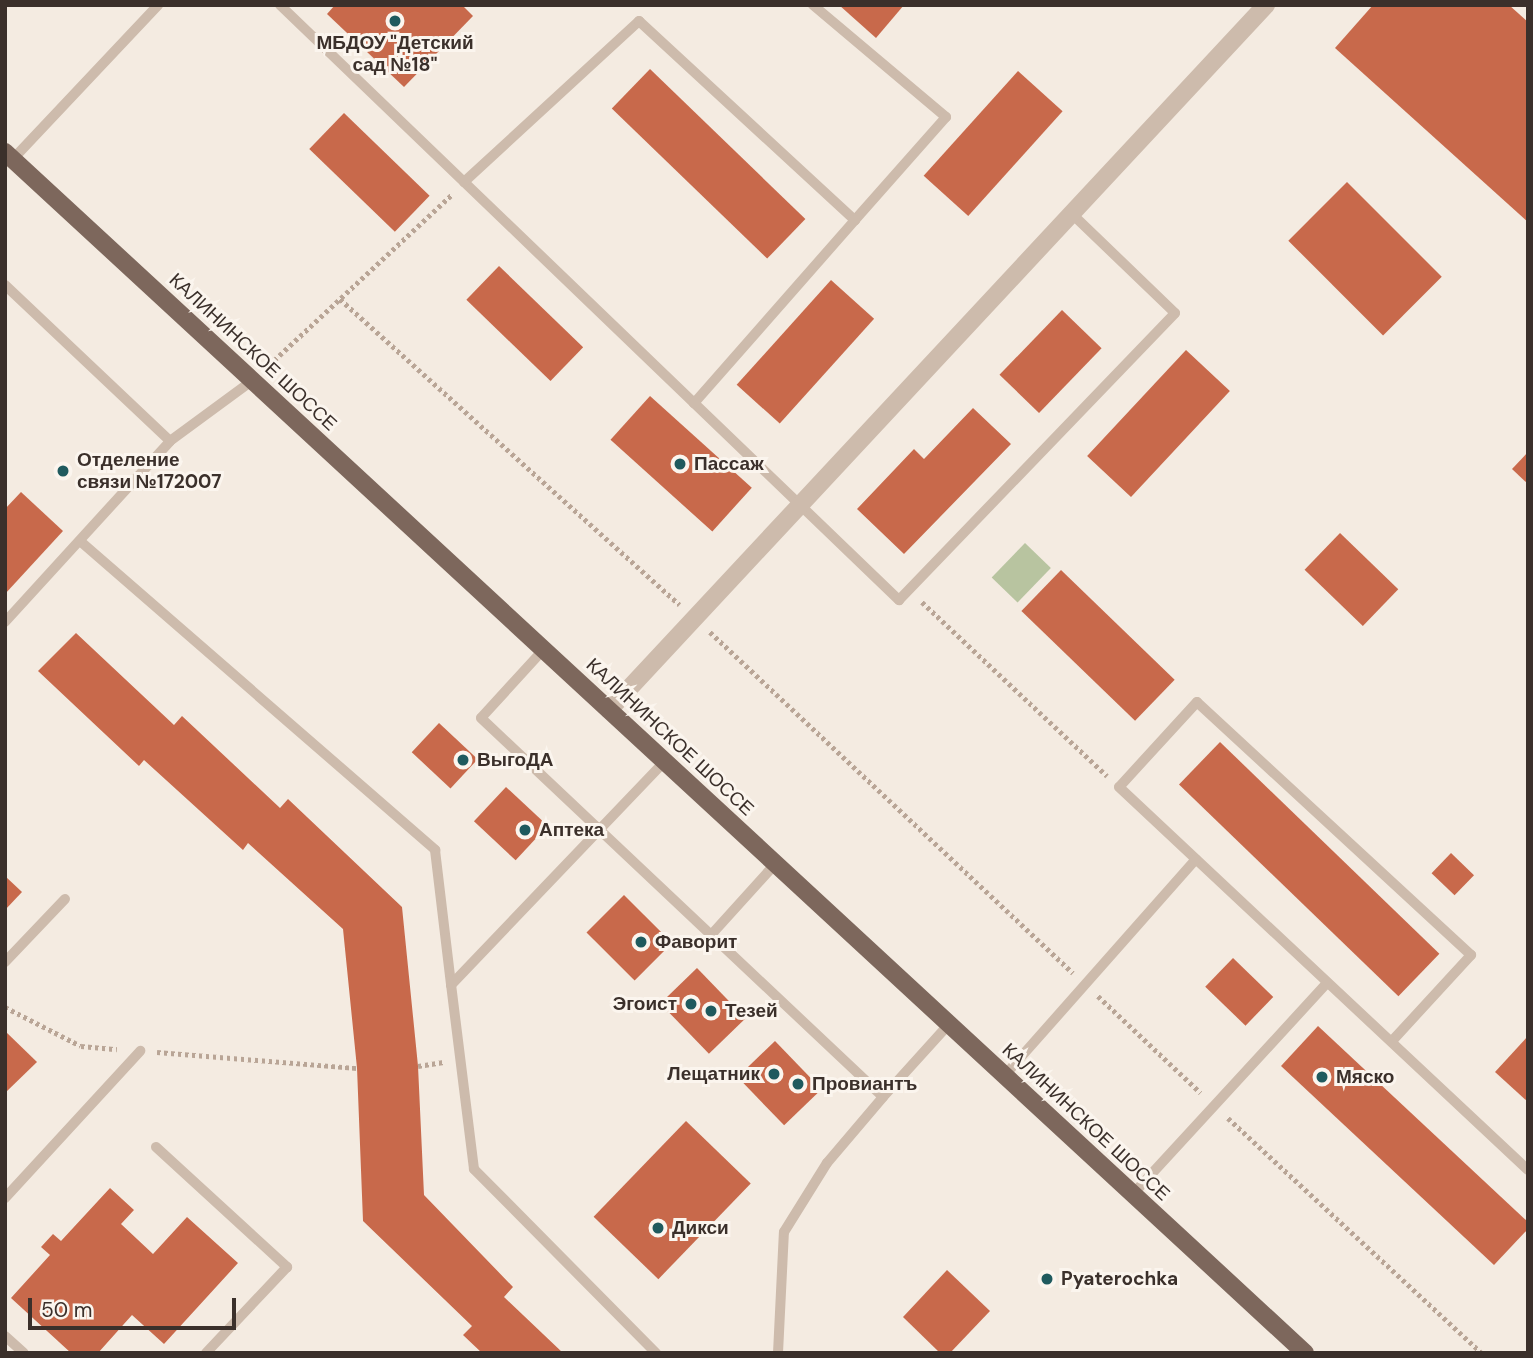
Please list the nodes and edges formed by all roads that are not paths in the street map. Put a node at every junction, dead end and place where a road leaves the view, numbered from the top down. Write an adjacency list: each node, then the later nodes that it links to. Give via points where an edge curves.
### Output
1 (158, 5): 5 (lane)
2 (280, 5): 6 (lane)
3 (813, 5): 8 (lane, via 946,117)
4 (1266, 5): 7 (street)
5 (9, 155): 10 (main road, КАЛИНИНСКОЕ ШОССЕ)
6 (464, 183): 8 (lane, via 639,21); 11 (lane)
7 (1072, 214): 13 (street); 13 (lane, via 1175,313 899,600)
8 (855, 220): 11 (lane)
9 (5, 285): 12 (lane)
10 (253, 380): 12 (lane); 16 (main road, КАЛИНИНСКОЕ ШОССЕ)
11 (694, 403): 13 (lane)
12 (170, 441): 14 (lane)
13 (800, 505): 17 (street)
14 (80, 541): 15 (lane); 26 (lane, via 435,850)
15 (5, 622)
16 (544, 649): 17 (main road, КАЛИНИНСКОЕ ШОССЕ); 19 (lane, via 481,718)
17 (609, 710): 18 (main road, КАЛИНИНСКОЕ ШОССЕ)
18 (665, 761): 19 (lane); 21 (main road, КАЛИНИНСКОЕ ШОССЕ)
19 (599, 830): 23 (lane); 26 (lane)
20 (1196, 859): 25 (lane); 28 (lane, via 1119,787 1197,702 1471,955); 30 (lane)
21 (776, 863): 23 (lane); 27 (main road, КАЛИНИНСКОЕ ШОССЕ)
22 (65, 899): 24 (lane)
23 (710, 935): 31 (lane)
24 (5, 962)
25 (1327, 983): 28 (lane); 34 (lane)
26 (452, 985): 39 (lane, via 474,1169)
27 (949, 1024): 30 (main road, КАЛИНИНСКОЕ ШОССЕ); 31 (lane)
28 (1392, 1041): 33 (lane)
29 (141, 1051): 35 (lane)
30 (1005, 1075): 34 (main road, КАЛИНИНСКОЕ ШОССЕ)
31 (883, 1097): 40 (lane, via 827,1163 785,1232)
32 (156, 1147): 38 (lane, via 287,1267)
33 (1528, 1170)
34 (1133, 1194): 41 (main road, КАЛИНИНСКОЕ ШОССЕ)
35 (5, 1198)
36 (5, 1336): 37 (lane)
37 (24, 1353)
38 (206, 1353)
39 (656, 1353)
40 (778, 1353)
41 (1305, 1353)

